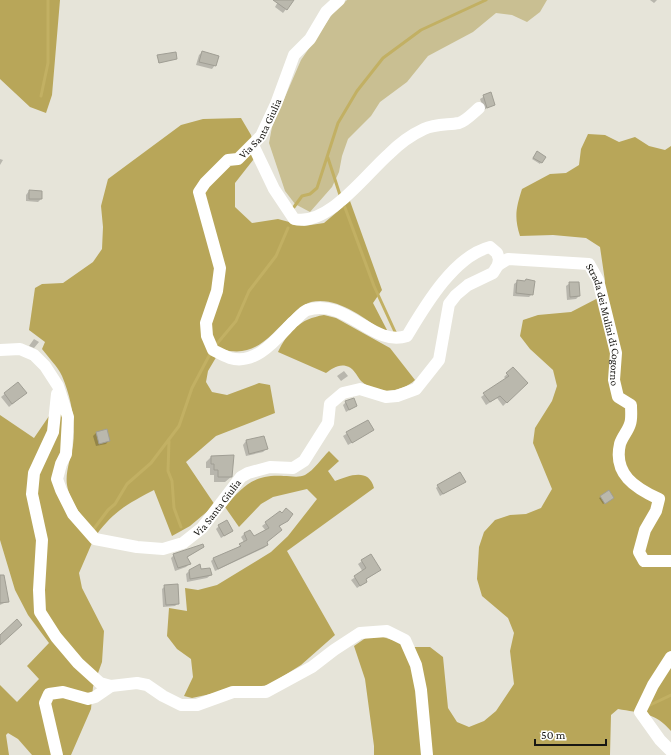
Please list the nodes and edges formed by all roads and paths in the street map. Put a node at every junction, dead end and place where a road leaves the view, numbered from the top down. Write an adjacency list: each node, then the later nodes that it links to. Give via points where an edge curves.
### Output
1 (339, 0): 3 (street, Via Santa Giulia, via 326,12 310,40 294,55 276,104)
2 (479, 108): 3 (street, via 460,123 424,129 406,139 376,166 354,191 314,218 303,221 294,219 274,189)
3 (254, 145): 4 (street, Via Santa Giulia, via 238,159 228,160 205,182 199,192 220,268 217,291 206,323 207,336 213,350 231,358 250,358 263,351 306,310 327,308 345,314 382,336 399,339 407,336 425,306 455,269 480,250 490,248 497,254)
4 (498, 265): 6 (street, Via Santa Giulia, via 493,273 468,285 449,304 439,360 416,389 386,397 360,389 343,393 330,404 328,423 304,460 293,468 270,467 248,473 241,478 202,528 183,543 163,548 137,547 95,539 73,514 57,479 60,464 66,454 68,417); 7 (street, Strada dei Mulini di Cogorno, via 508,259 589,264 598,280 616,353 614,380 618,397 631,405 630,423 620,442 619,458 624,474 639,490 659,499 656,511 645,530 639,552 644,561)
5 (0, 350): 6 (street, Via Santa Giulia, via 20,349 34,355)
6 (58, 386): 9 (street, via 53,432 34,473 32,494 42,540 40,612 56,637 78,663 100,683)
7 (671, 561)
8 (671, 657): 10 (street, via 640,712)
9 (111, 686): 11 (street, via 96,697 88,699 63,692 49,694 45,703); 12 (street, via 137,683 147,685 181,705 197,705 233,692 266,692 312,667 360,633 386,631 405,640 416,665)
10 (671, 751)
11 (56, 755)
12 (427, 755)

